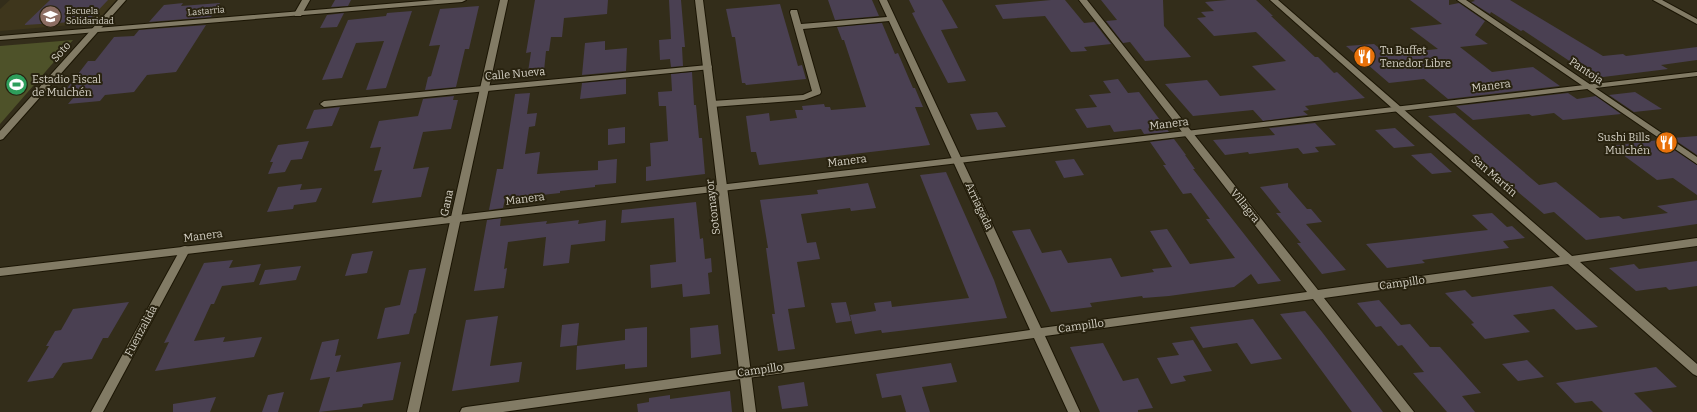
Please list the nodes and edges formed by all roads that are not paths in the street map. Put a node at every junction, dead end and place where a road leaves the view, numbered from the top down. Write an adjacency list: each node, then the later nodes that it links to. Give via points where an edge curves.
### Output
1 (122, 0): 16 (street, Soto)
2 (306, 0): 12 (street)
3 (462, 0): 12 (street, Lastarria)
4 (504, 0): 21 (street, Gana)
5 (699, 0): 18 (street, Sotomayor)
6 (883, 0): 13 (street, Arriagada)
7 (1083, 0): 25 (street, Villagra)
8 (1274, 0): 24 (street, San Martín)
9 (1461, 0): 20 (street, Pantoja)
10 (1657, 0): 14 (street)
11 (794, 12): 15 (street)
12 (298, 14): 16 (street, Lastarria)
13 (891, 18): 15 (street); 27 (street, Arriagada)
14 (1697, 22)
15 (798, 27): 23 (street, via 817,92 804,97)
16 (95, 30): 17 (street, Lastarria); 26 (street, Soto)
17 (0, 38)
18 (708, 67): 21 (street, Calle Nueva); 23 (street, Sotomayor)
19 (1697, 74): 20 (street, Manera)
20 (1588, 87): 24 (street, Manera); 28 (street, Pantoja)
21 (485, 88): 22 (street, Calle Nueva); 30 (street, Gana)
22 (324, 104)
23 (712, 104): 29 (street, Sotomayor)
24 (1399, 109): 25 (street, Manera); 33 (street, San Martín)
25 (1187, 134): 27 (street, Manera); 35 (street, Villagra)
26 (0, 137)
27 (958, 160): 29 (street, Manera); 36 (street, Arriagada)
28 (1697, 161)
29 (723, 188): 30 (street, Manera); 38 (street, Sotomayor)
30 (456, 219): 32 (street, Manera); 40 (street, Gana)
31 (1697, 242): 33 (street, Campillo)
32 (185, 250): 34 (street, Manera); 39 (street, Fuenzalida)
33 (1571, 260): 35 (street, Campillo); 37 (street, San Martín)
34 (0, 272)
35 (1316, 295): 36 (street, Campillo); 44 (street, Villagra)
36 (1038, 332): 38 (street, Campillo); 43 (street, Arriagada)
37 (1697, 371)
38 (746, 372): 41 (street, Campillo); 42 (street, Sotomayor)
39 (97, 412)
40 (413, 412)
41 (466, 412)
42 (750, 412)
43 (1074, 412)
44 (1408, 412)

